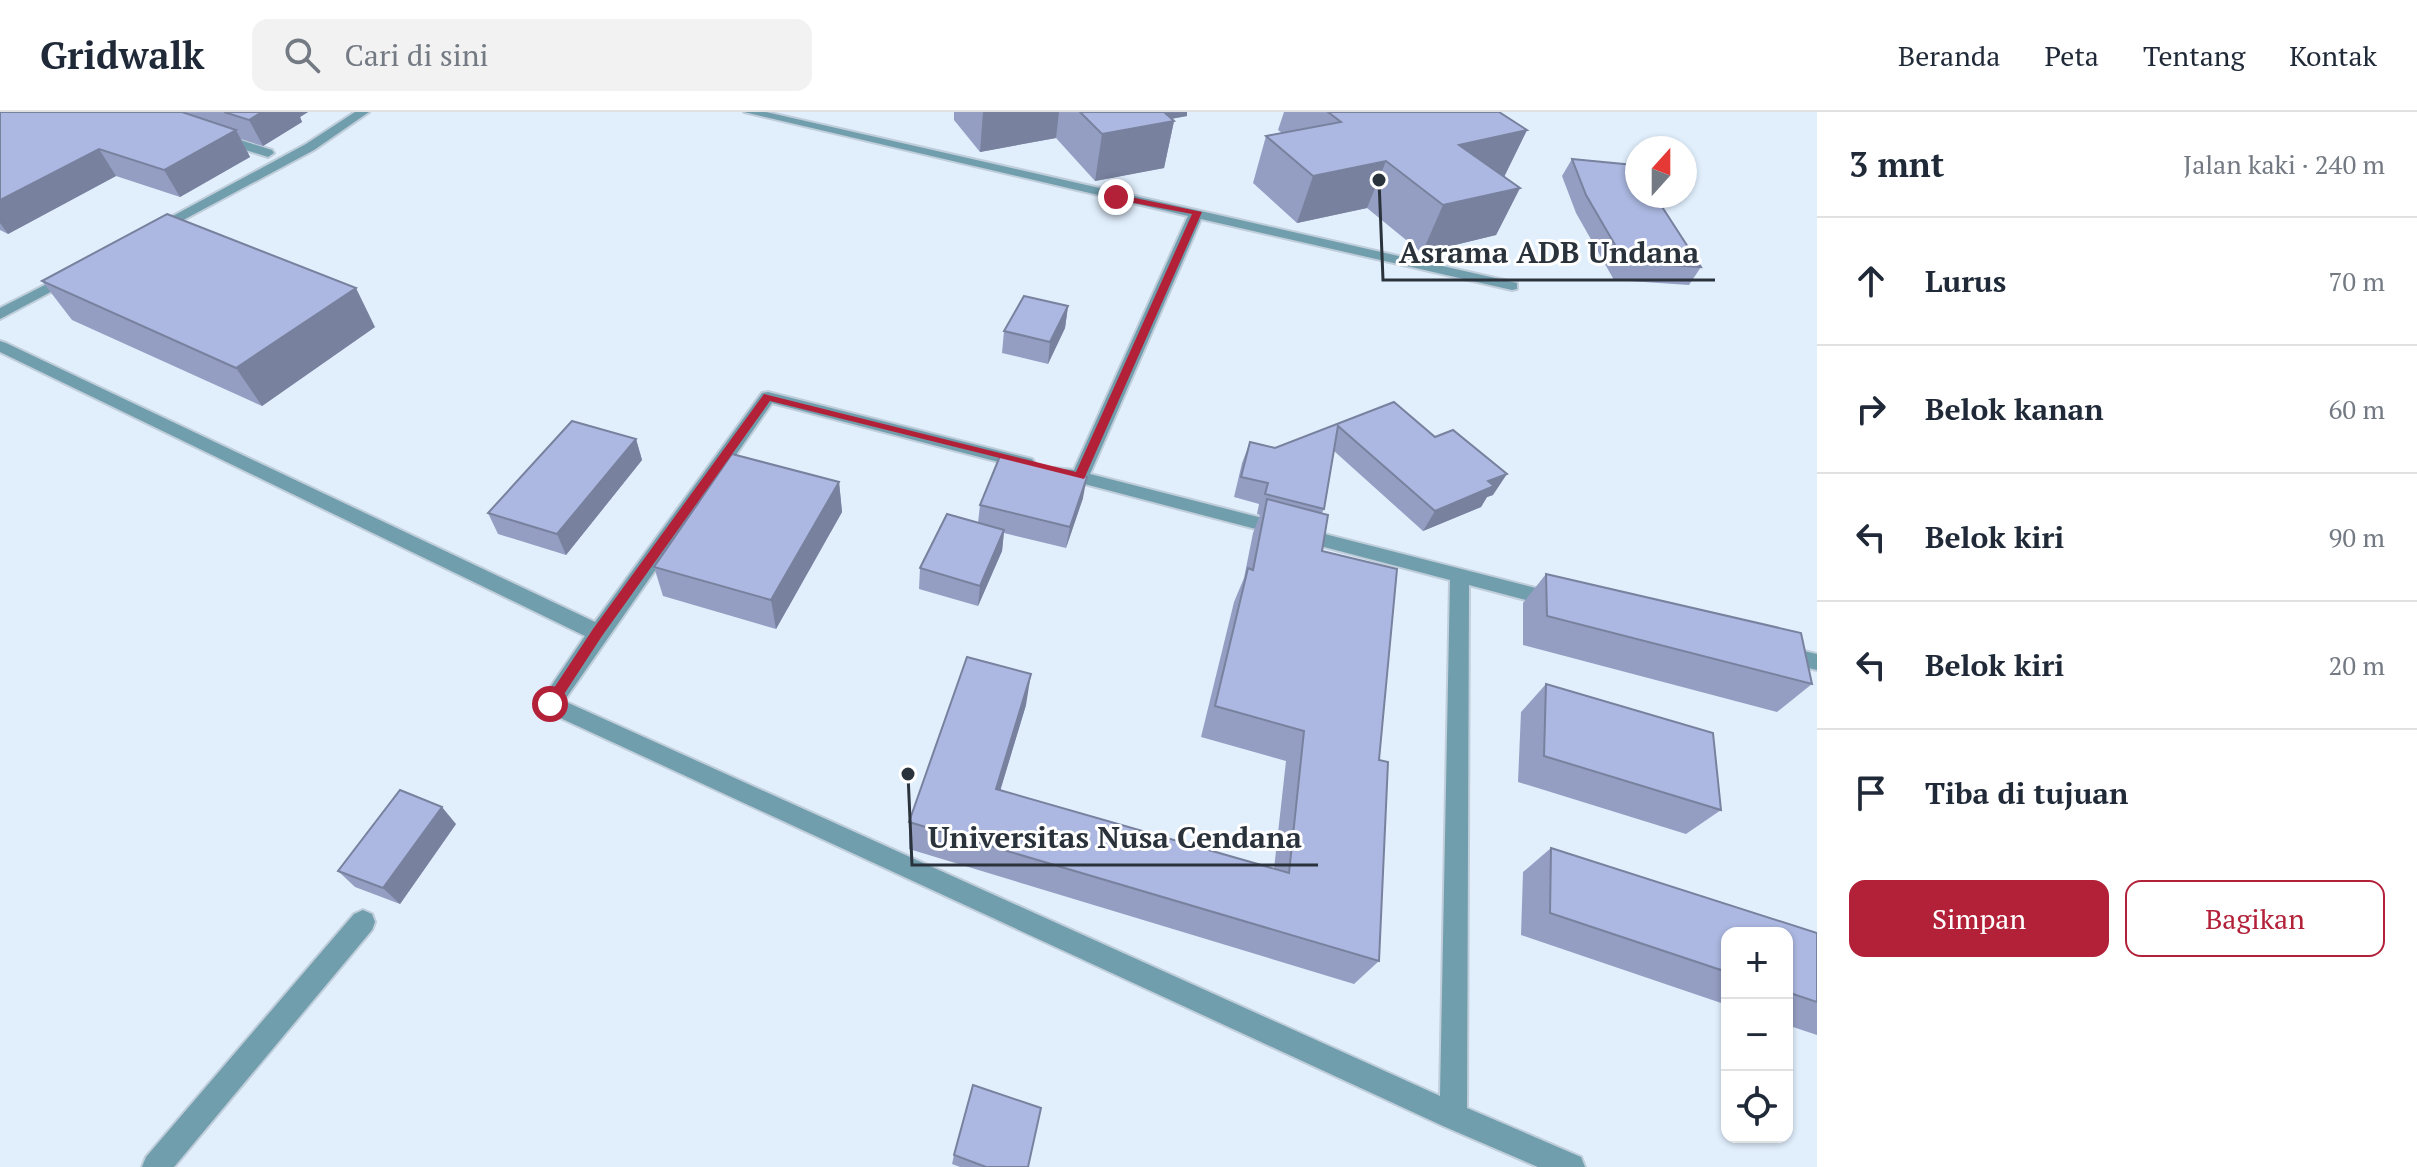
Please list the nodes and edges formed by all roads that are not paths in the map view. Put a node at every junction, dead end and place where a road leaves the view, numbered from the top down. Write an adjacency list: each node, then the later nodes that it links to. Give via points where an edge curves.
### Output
1 (363, 112): 6 (street, via 310,147)
2 (750, 112): 5 (street)
3 (209, 135): 4 (street)
4 (268, 153)
5 (1197, 212): 8 (street); 11 (street)
6 (141, 238)
7 (84, 268): 9 (street)
8 (1512, 286)
9 (0, 314)
10 (0, 346): 14 (street)
11 (1080, 476): 12 (street); 14 (street, via 768,397)
12 (1460, 577): 13 (street); 18 (street)
13 (1569, 603)
14 (598, 633): 18 (street, via 550,704)
15 (1770, 651): 16 (street)
16 (1817, 662)
17 (363, 922): 19 (street)
18 (1453, 1116): 20 (street)
19 (156, 1167)
20 (1571, 1167)

